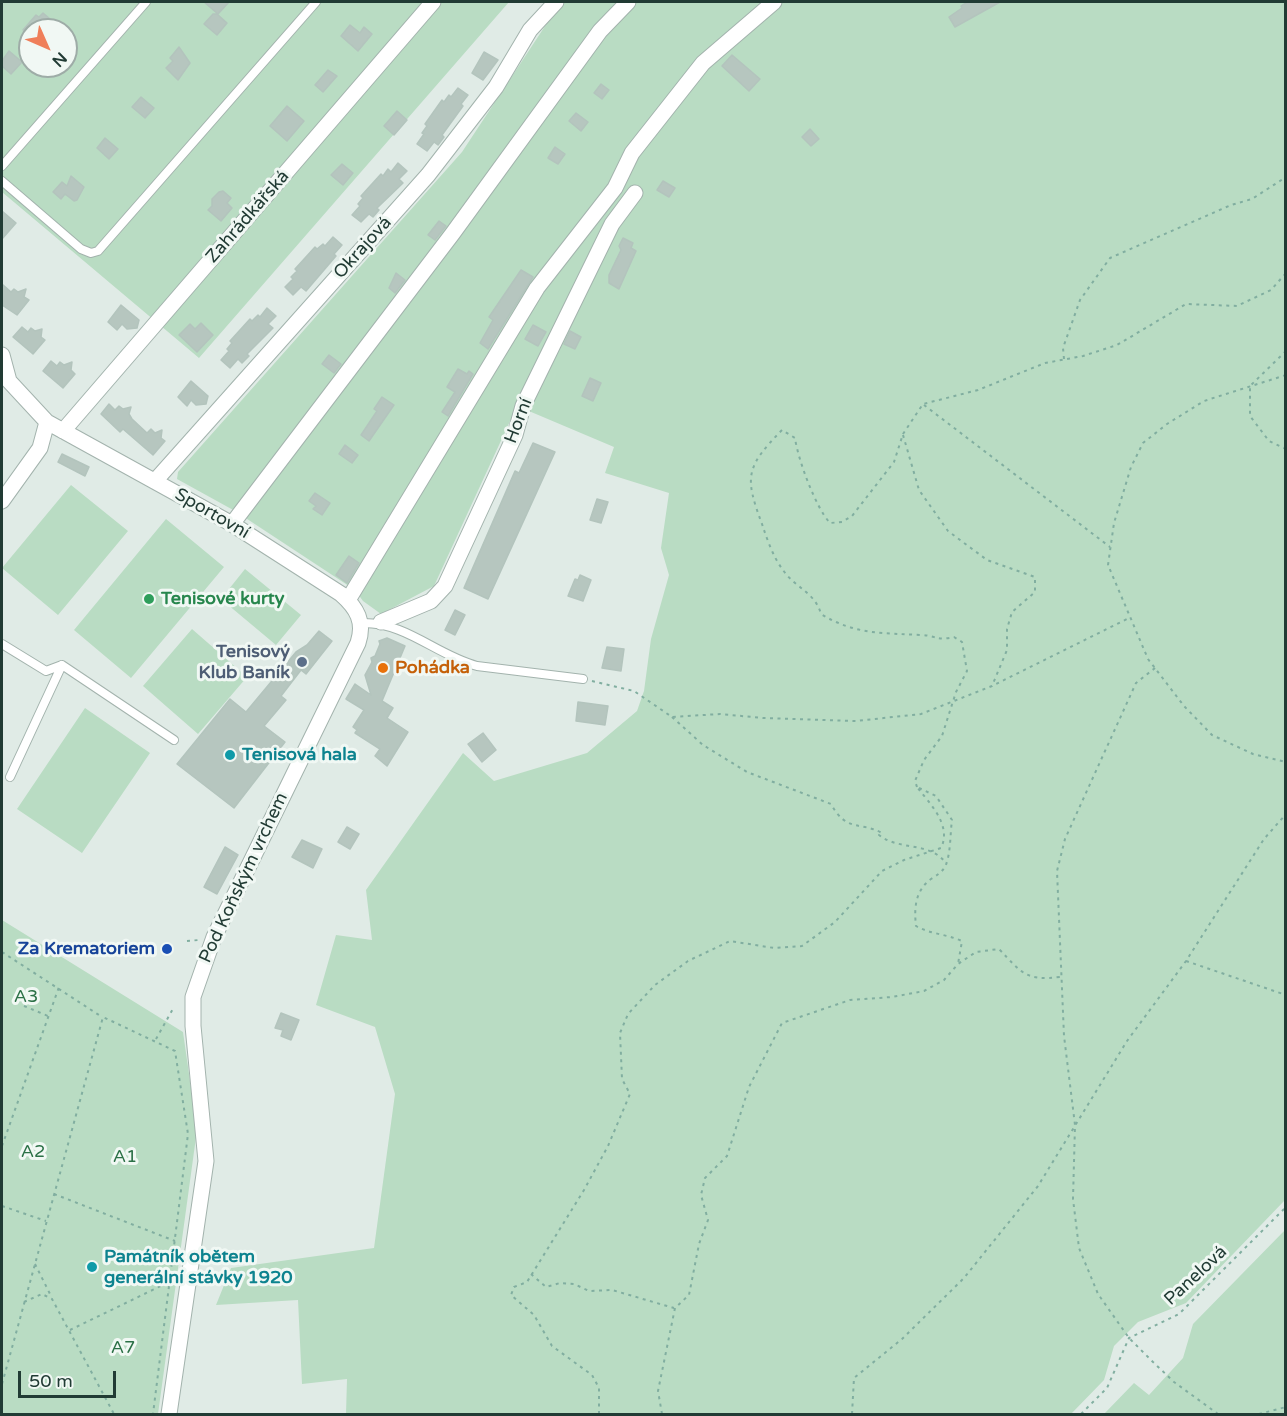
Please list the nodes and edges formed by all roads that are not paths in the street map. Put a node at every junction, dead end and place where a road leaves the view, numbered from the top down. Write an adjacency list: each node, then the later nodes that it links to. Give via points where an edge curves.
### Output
1 (146, 2): 7 (lane)
2 (316, 2): 8 (lane, via 98,251 81,249)
3 (433, 2): 13 (street, Zahrádkářská)
4 (556, 2): 14 (street, Okrajová, via 530,30 496,87 428,175)
5 (627, 2): 16 (street, via 600,31 460,224)
6 (774, 2): 17 (street, via 702,63 632,153 615,188 537,288)
7 (2, 166)
8 (2, 181)
9 (635, 193): 18 (street, Horní, via 612,224 523,406 514,435 445,586 431,601)
10 (2, 355): 11 (street, Sportovní)
11 (5, 379): 12 (street, Sportovní)
12 (47, 422): 13 (street, Sportovní); 15 (street, via 40,448)
13 (63, 430): 14 (street, Sportovní)
14 (155, 482): 16 (street, Sportovní)
15 (2, 501)
16 (232, 524): 17 (street, Sportovní)
17 (348, 600): 19 (street, Sportovní)
18 (381, 622): 19 (lane); 22 (lane, via 469,664)
19 (362, 623): 25 (street, Pod Koňským vrchem, via 358,643 214,937 193,997 206,1161)
20 (2, 644): 21 (lane, via 46,670)
21 (62, 665): 23 (lane); 24 (lane)
22 (583, 679)
23 (174, 740)
24 (10, 777)
25 (169, 1414)

